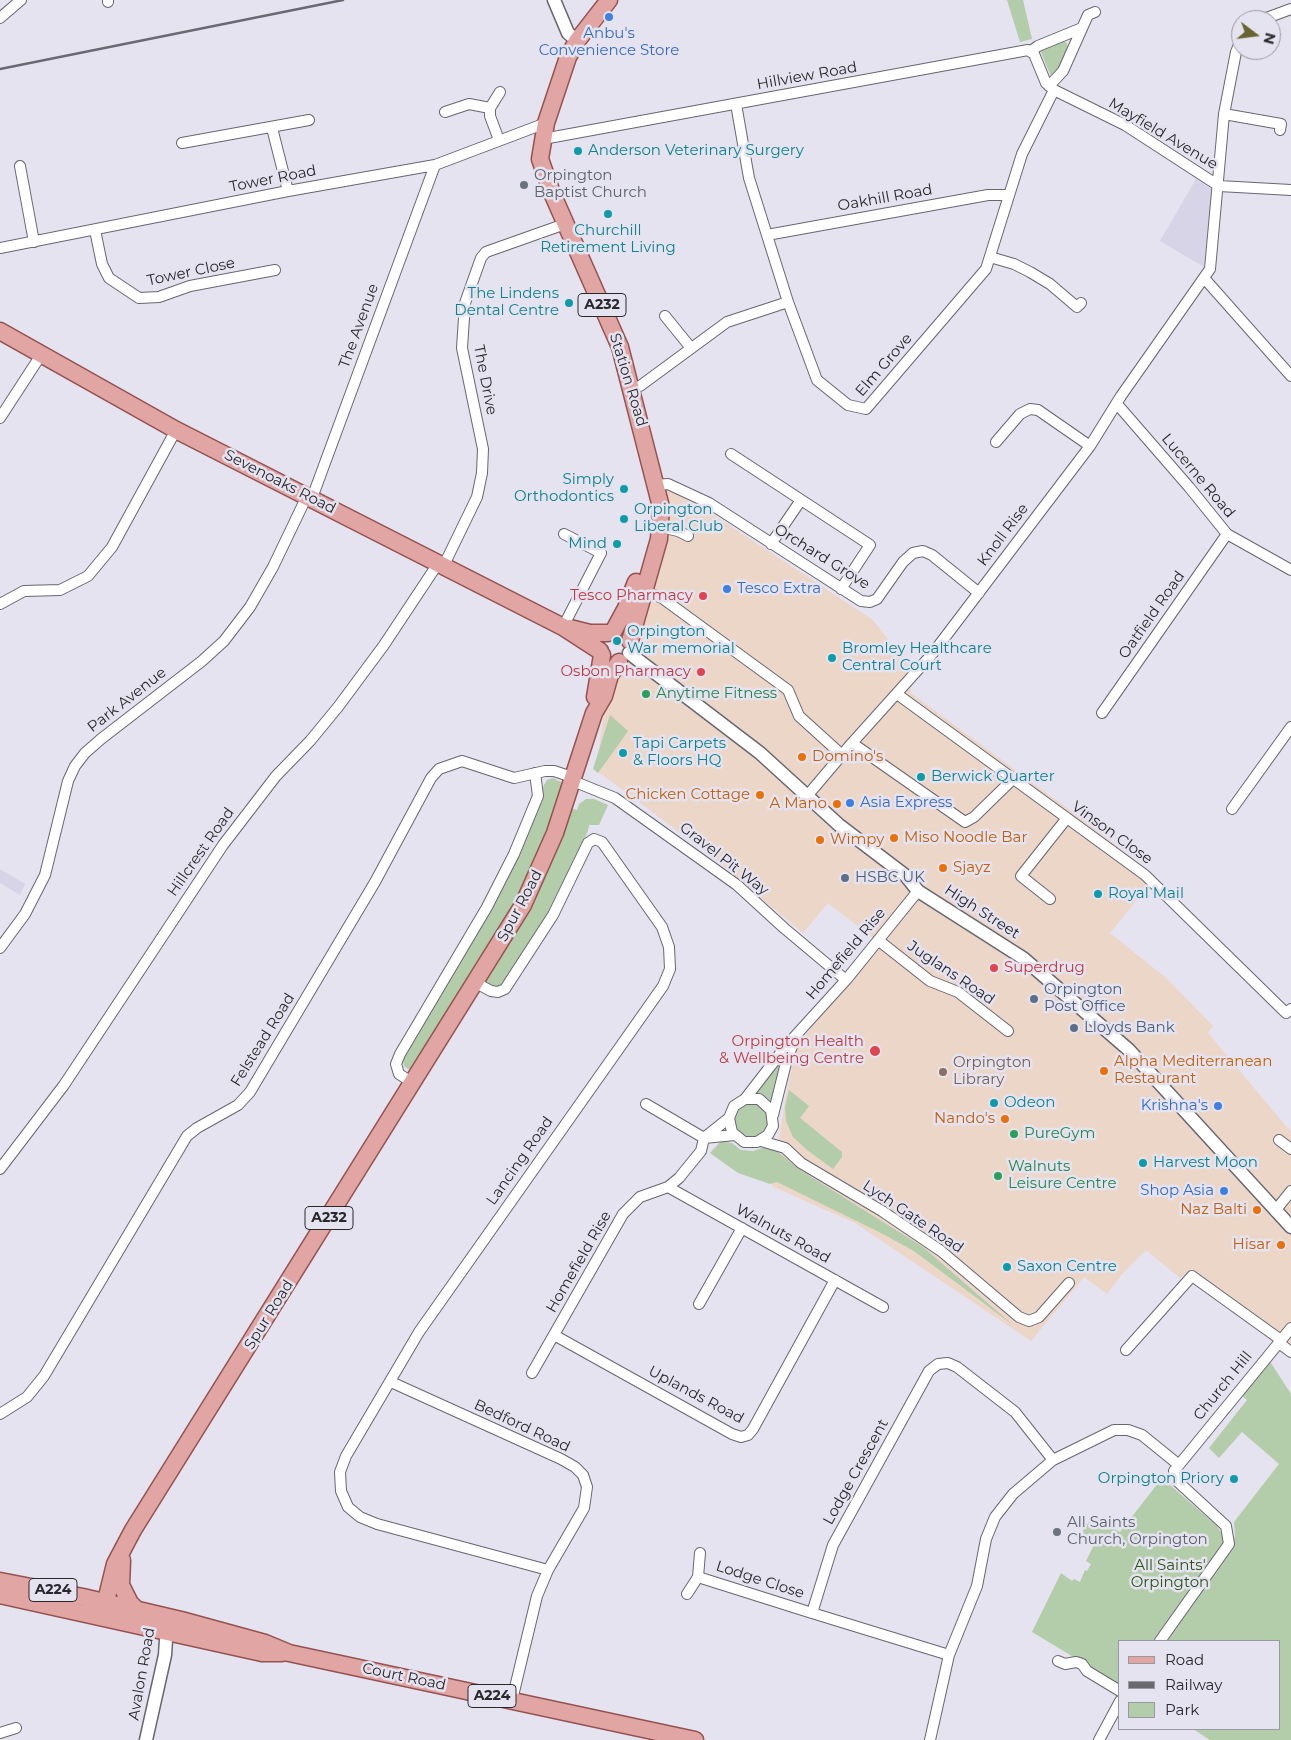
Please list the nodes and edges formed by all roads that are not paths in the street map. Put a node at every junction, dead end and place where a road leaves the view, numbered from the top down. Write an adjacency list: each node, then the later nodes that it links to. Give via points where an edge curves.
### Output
1 (21, 0): 5 (street)
2 (554, 0): 7 (street, via 568,33)
3 (609, 0): 7 (main road, Station Road / A232)
4 (1096, 12): 6 (street, via 1088,15)
5 (0, 18)
6 (1082, 28): 8 (street, Hillview Road); 10 (street, Elm Grove)
7 (577, 41): 19 (main road, Station Road / A232, via 565,64)
8 (1031, 51): 10 (street, via 1041,74); 12 (street, Hillview Road)
9 (1234, 60): 15 (street, Knoll Rise)
10 (1052, 88): 24 (street, Mayfield Avenue, via 1125,125); 27 (street, Elm Grove, via 1030,135)
11 (500, 92): 13 (street)
12 (736, 104): 19 (street, Hillview Road); 30 (street, Elm Grove, via 749,178)
13 (490, 108): 14 (street, via 469,104); 20 (street)
14 (445, 112)
15 (1224, 114): 18 (street, via 1281,124); 24 (street, Knoll Rise)
16 (310, 120): 17 (street)
17 (272, 128): 21 (street); 26 (street)
18 (1280, 130)
19 (545, 131): 20 (street, Tower Road); 28 (main road, Station Road / A232, via 540,154 543,171)
20 (499, 140): 22 (street, Tower Road)
21 (182, 144)
22 (435, 165): 26 (street, Tower Road); 51 (street, The Avenue)
23 (20, 166): 31 (street)
24 (1219, 186): 25 (street, Mayfield Avenue); 35 (street, Knoll Rise, via 1210,269)
25 (1291, 190)
26 (288, 191): 29 (street, Tower Road)
27 (1009, 195): 30 (street, Oakhill Road, via 988,195); 33 (street, Elm Grove)
28 (565, 224): 43 (main road, Station Road / A232, via 614,333); 58 (street, The Drive, via 486,252 481,258 465,303 462,348 483,449 482,473 477,497)
29 (95, 230): 31 (street, Tower Road); 34 (street, Tower Close, via 102,264 109,278 139,298 159,297 190,286)
30 (767, 235): 36 (street, Elm Grove)
31 (34, 242): 32 (street, Tower Road)
32 (0, 248)
33 (990, 257): 36 (street, Elm Grove, via 986,270 866,410 848,405 817,380); 37 (street, via 1030,272 1077,307)
34 (275, 270)
35 (1204, 278): 42 (street); 44 (street, Knoll Rise)
36 (788, 302): 40 (street, via 726,322)
37 (1081, 303)
38 (665, 316): 40 (street)
39 (0, 331): 41 (main road, Sevenoaks Road)
40 (691, 348): 43 (street, via 640,386)
41 (41, 355): 45 (street); 46 (main road, Sevenoaks Road)
42 (1291, 376)
43 (632, 388): 50 (main road, Station Road / A232)
44 (1117, 404): 48 (street, Knoll Rise); 55 (street, Lucerne Road)
45 (0, 418)
46 (176, 430): 51 (main road, Sevenoaks Road); 63 (street, via 112,547 88,576 60,590 24,590)
47 (996, 442): 48 (street, via 1020,414 1030,409 1038,410)
48 (1090, 446): 62 (street, Knoll Rise)
49 (731, 454): 52 (street)
50 (656, 488): 53 (main road, Station Road, via 652,506); 57 (street, Orchard Grove, via 668,484 709,502)
51 (310, 497): 58 (main road, Sevenoaks Road); 83 (street, Park Avenue, via 250,607 224,641 101,739 75,766 68,781 45,875 25,914)
52 (801, 500): 57 (street); 60 (street, via 870,545)
53 (656, 525): 56 (street); 61 (main road, Station Road); 65 (main road, Station Road, via 634,588)
54 (564, 534): 64 (street, via 601,552)
55 (1227, 534): 59 (street, Lucerne Road); 70 (street, Oatfield Road)
56 (688, 536)
57 (771, 544): 60 (street, Orchard Grove)
58 (442, 564): 64 (main road, Sevenoaks Road); 100 (street, Hillcrest Road, via 338,707 276,776 223,845 64,1085)
59 (1291, 570)
60 (842, 589): 62 (street, Orchard Grove, via 861,601 877,599 913,552 923,551)
61 (644, 591): 66 (main road, Station Road); 73 (street, via 662,598 788,690 799,716)
62 (979, 593): 68 (street, Knoll Rise)
63 (0, 604)
64 (563, 626): 65 (main road, Sevenoaks Road, via 590,633); 67 (main road, Sevenoaks Road)
65 (610, 632): 66 (main road, via 623,633); 67 (main road, via 601,642)
66 (626, 652): 67 (main road, via 610,662); 69 (main road, Spur Road, via 610,675 604,696); 77 (street, High Street, via 760,753)
67 (601, 653): 69 (main road, Spur Road)
68 (897, 694): 72 (street, Knoll Rise); 75 (street, Vinson Close)
69 (594, 713): 76 (main road, Spur Road / A232)
70 (1102, 713)
71 (1291, 727): 78 (street)
72 (852, 743): 73 (street, Knoll Rise); 75 (street, via 965,822)
73 (842, 755): 77 (street, Knoll Rise)
74 (535, 773): 76 (street, Felstead Road, via 554,771); 89 (street, Spur Road, via 538,796 514,854 396,1064 399,1074); 117 (street, Felstead Road, via 521,778 507,777 462,761 439,769 431,778 375,882 250,1092 238,1105 187,1136 44,1376 27,1397)
75 (1013, 780): 79 (street, Vinson Close)
76 (573, 781): 84 (street, Gravel Pit Way, via 622,802 738,885); 85 (main road, Spur Road / A232, via 534,883)
77 (807, 796): 80 (street, High Street, via 838,825 910,879)
78 (1232, 809)
79 (1067, 818): 81 (street, via 1021,876); 86 (street, Vinson Close, via 1145,875 1286,1014)
80 (918, 891): 82 (street, Homefield Rise); 103 (street, High Street, via 1023,958 1129,1050)
81 (1050, 899)
82 (878, 940): 84 (street, Homefield Rise); 87 (street, Juglans Road, via 930,981 958,992)
83 (0, 948)
84 (846, 980): 88 (street, Homefield Rise)
85 (476, 983): 89 (main road, Spur Road / A232); 116 (street, Lancing Road, via 491,991 505,989 553,915 588,843 594,839 602,842 662,928 669,947 670,969 663,986 419,1332)
86 (1291, 1009)
87 (1008, 1031)
88 (797, 1036): 90 (street, Homefield Rise); 92 (street, Homefield Rise, via 787,1058)
89 (413, 1083): 120 (main road, Spur Road / A232)
90 (745, 1099): 92 (street, via 764,1101); 93 (street, Homefield Rise, via 734,1106)
91 (646, 1104): 95 (street)
92 (774, 1117): 96 (street, via 771,1131); 98 (street, Lych Gate Road)
93 (729, 1118): 94 (street); 95 (street, Homefield Rise)
94 (735, 1135): 95 (street); 96 (street, via 748,1143)
95 (704, 1138): 101 (street, Homefield Rise, via 701,1150)
96 (761, 1140): 98 (street, Lych Gate Road)
97 (1279, 1140): 99 (street)
98 (785, 1148): 107 (street, Lych Gate Road, via 801,1163 941,1251 1019,1317 1029,1321 1039,1317)
99 (1291, 1148)
100 (0, 1169)
101 (668, 1187): 105 (street, Walnuts Road); 111 (street, Homefield Rise, via 640,1197 623,1214)
102 (1291, 1191): 103 (street)
103 (1275, 1211): 104 (street, High Street)
104 (1291, 1227)
105 (742, 1228): 106 (street, Walnuts Road); 108 (street)
106 (835, 1280): 109 (street, Walnuts Road); 111 (street, Uplands Road, via 753,1429 741,1437)
107 (1069, 1283)
108 (699, 1304)
109 (883, 1307)
110 (1291, 1328): 112 (street, Church Hill)
111 (554, 1335): 115 (street, Homefield Rise)
112 (1280, 1341): 113 (street, via 1192,1276); 114 (street); 119 (street, Church Hill)
113 (1126, 1350)
114 (1291, 1352)
115 (532, 1372)
116 (391, 1382): 122 (street, Bedford Road, via 561,1459 583,1475 587,1487 584,1508); 122 (street, Lancing Road, via 346,1456 340,1472 341,1491 348,1507 360,1517 377,1524)
117 (0, 1414)
118 (1053, 1460): 119 (street, via 1114,1430 1128,1430 1142,1435); 129 (street, Lodge Crescent, via 1015,1412 958,1367 938,1364 929,1371 833,1545); 134 (street, via 1013,1494 995,1517 986,1538 977,1586)
119 (1179, 1465): 132 (street, via 1174,1471 1176,1480 1226,1526 1229,1544)
120 (123, 1546): 127 (main road, Spur Road); 128 (main road, via 121,1585)
121 (700, 1553): 123 (street, Lodge Close)
122 (548, 1570): 137 (street, Bedford Road, via 529,1624)
123 (698, 1576): 125 (street, Lodge Close); 129 (street, Lodge Close)
124 (0, 1581): 127 (main road, Court Road / A224)
125 (687, 1594)
126 (0, 1595): 127 (main road, Court Road / A224)
127 (103, 1609): 128 (main road, Court Road / A224); 131 (main road, Court Road / A224)
128 (136, 1609): 130 (main road, Court Road / A224)
129 (812, 1613): 134 (street)
130 (162, 1615): 131 (street, Avalon Road, via 166,1618); 133 (main road, Court Road / A224, via 265,1642)
131 (167, 1632): 133 (main road, Court Road / A224, via 262,1653); 139 (street, Avalon Road)
132 (1161, 1640)
133 (289, 1653): 137 (main road, Court Road / A224)
134 (949, 1655): 141 (street)
135 (1058, 1661): 136 (street, via 1082,1664 1087,1671)
136 (1118, 1690)
137 (512, 1700): 140 (main road, Court Road / A224)
138 (1118, 1705): 142 (street)
139 (146, 1740)
140 (695, 1740)
141 (930, 1740)
142 (1099, 1740)

